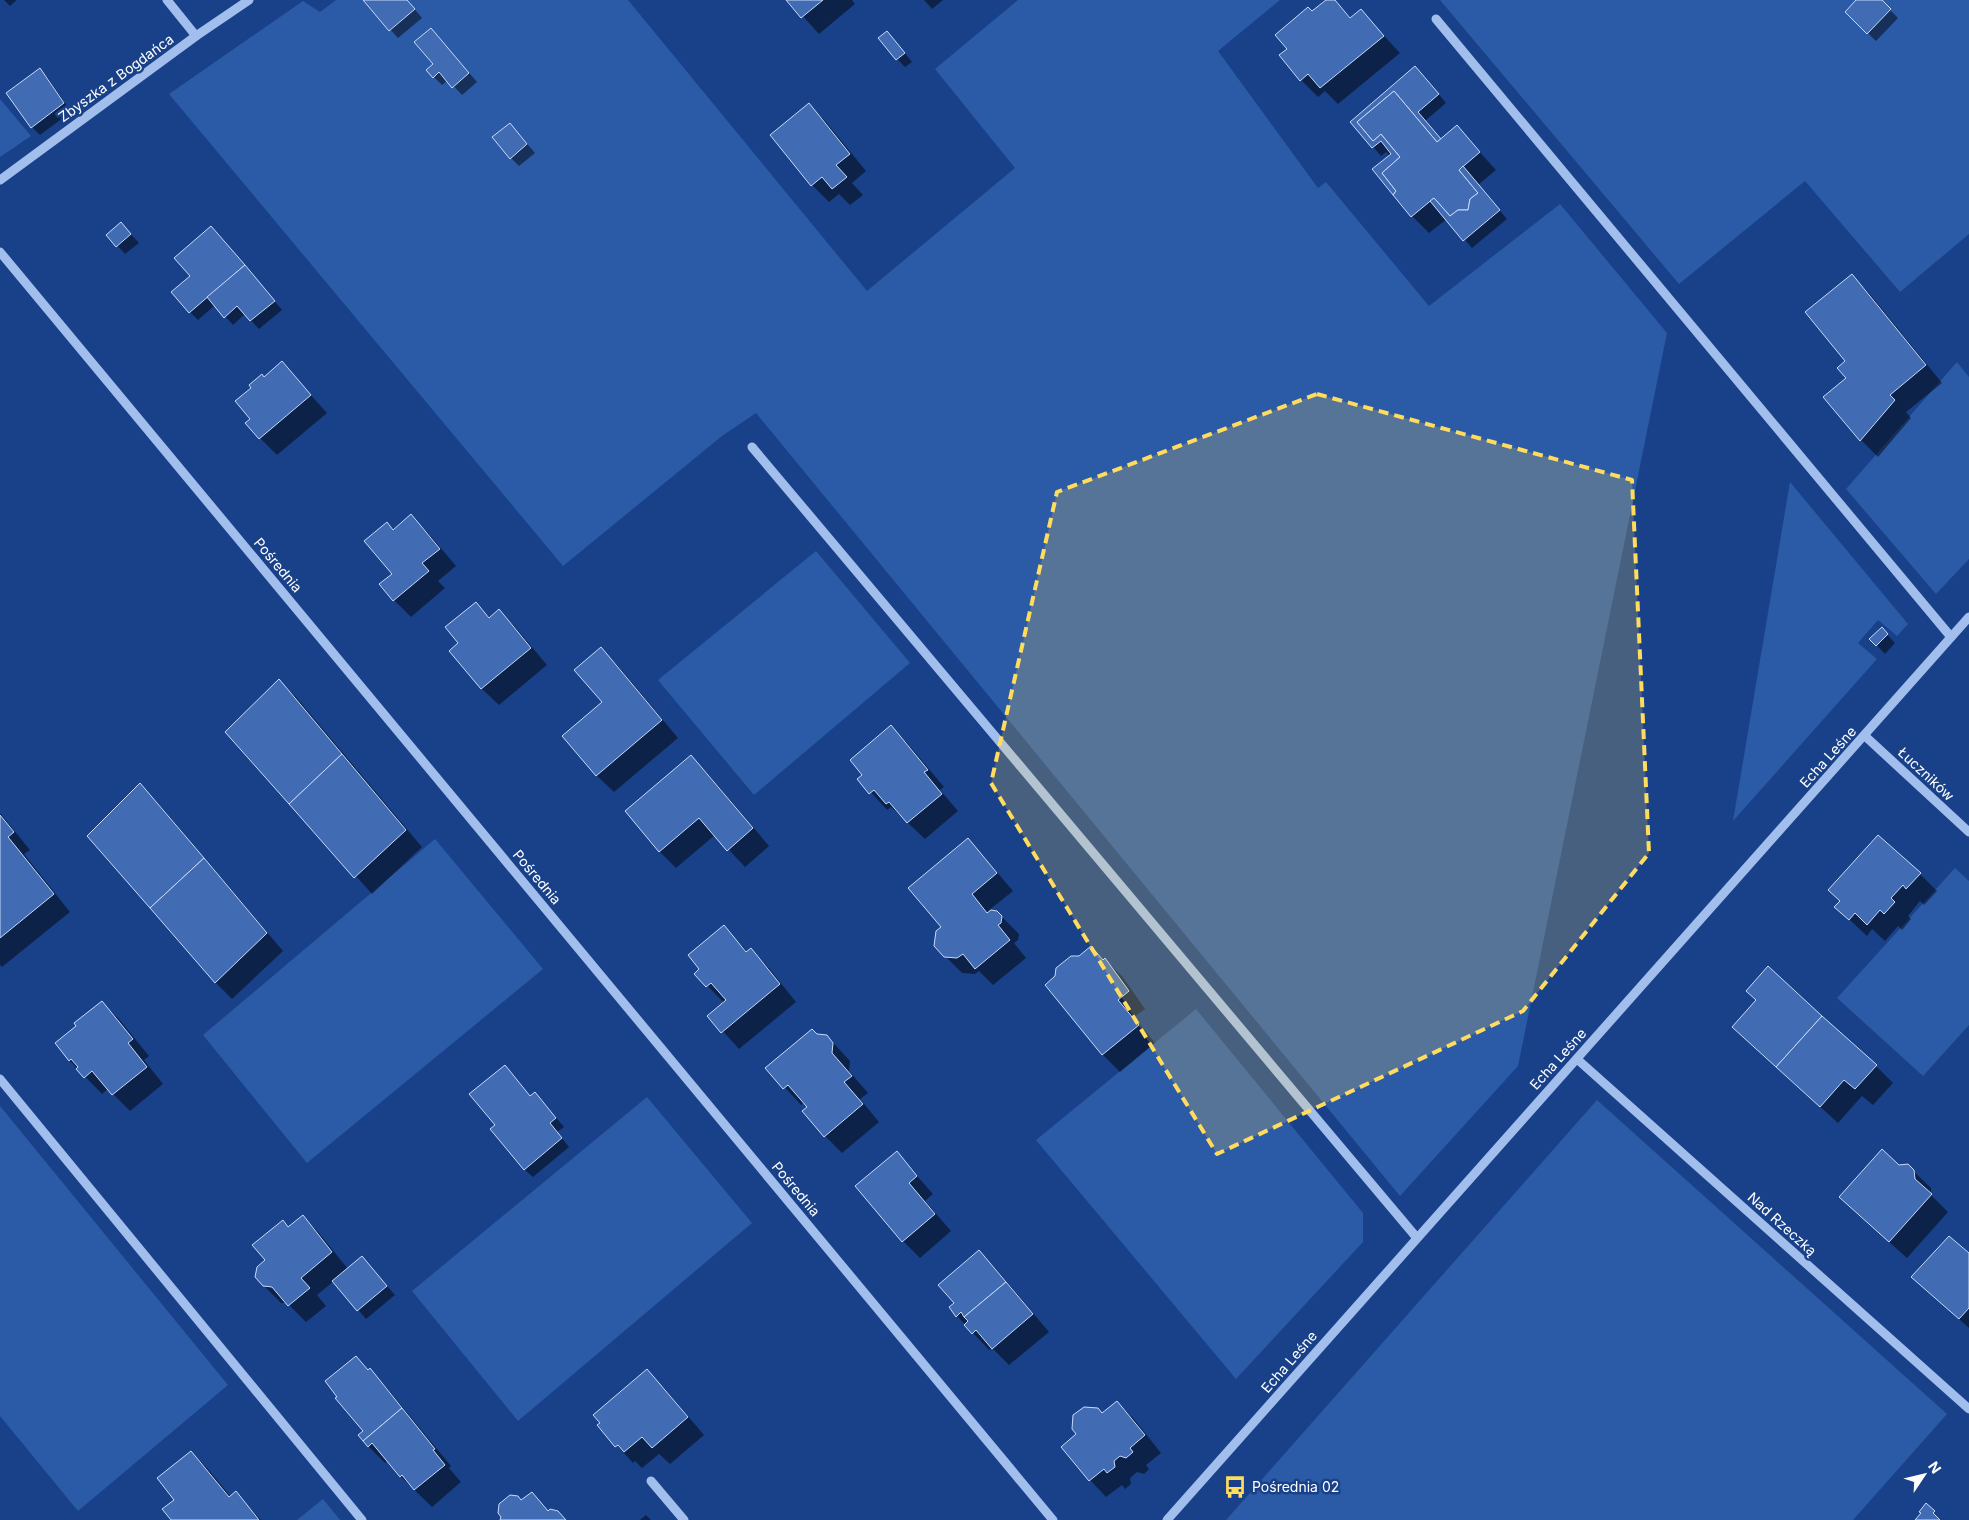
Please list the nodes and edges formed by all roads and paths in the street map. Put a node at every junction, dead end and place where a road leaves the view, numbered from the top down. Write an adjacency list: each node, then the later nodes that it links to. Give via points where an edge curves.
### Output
1 (167, 0): 4 (street)
2 (249, 0): 4 (street, Zbyszka z Bogdańca)
3 (1436, 19): 9 (street)
4 (196, 36): 5 (street, Zbyszka z Bogdańca)
5 (0, 180)
6 (0, 252): 19 (street, Pośrednia)
7 (752, 447): 14 (street)
8 (1969, 617): 9 (street, Echa Leśne)
9 (1951, 637): 10 (street, Echa Leśne)
10 (1865, 736): 11 (street, Łuczników); 12 (street, Echa Leśne)
11 (1969, 832)
12 (1576, 1059): 14 (street, Echa Leśne); 15 (street, Nad Rzeczką)
13 (0, 1079): 17 (street)
14 (1417, 1238): 20 (street, Echa Leśne)
15 (1969, 1409)
16 (651, 1480): 18 (street)
17 (362, 1520)
18 (684, 1520)
19 (1053, 1520)
20 (1167, 1520)

